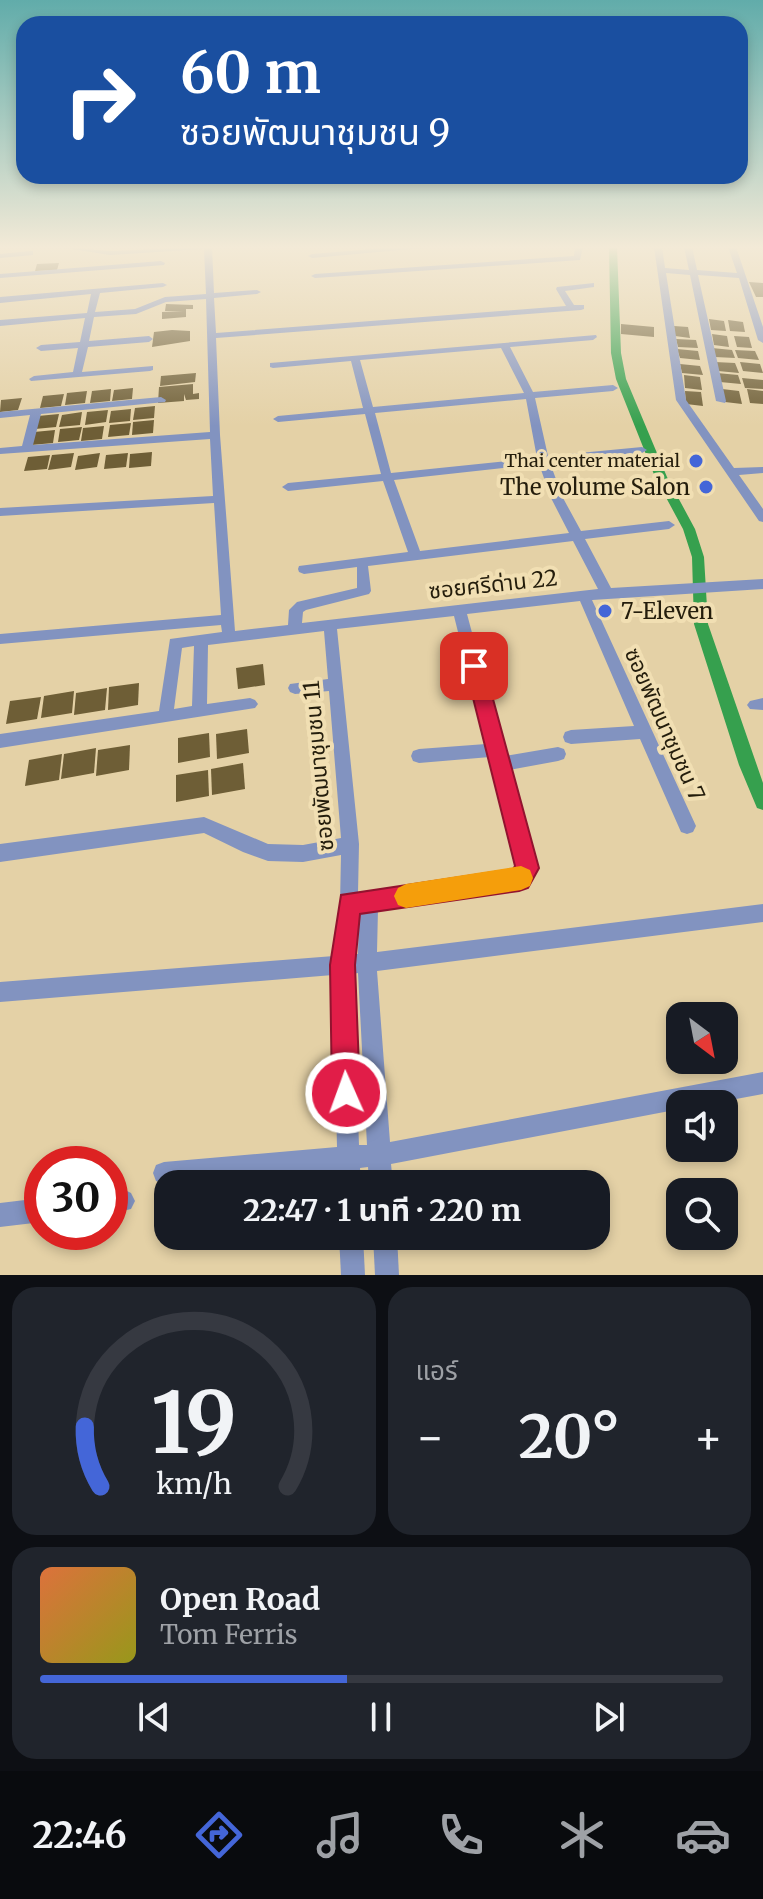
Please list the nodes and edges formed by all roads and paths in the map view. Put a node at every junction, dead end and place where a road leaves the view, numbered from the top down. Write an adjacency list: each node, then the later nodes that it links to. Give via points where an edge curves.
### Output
1 (93, 306): 8 (street)
2 (148, 306): 8 (street)
3 (210, 306): 10 (street)
4 (577, 306): 10 (street)
5 (667, 306): 36 (street, via 681,400)
6 (701, 306): 25 (street)
7 (752, 306): 13 (street)
8 (91, 315): 9 (street); 14 (street)
9 (0, 323)
10 (212, 336): 30 (street)
11 (593, 337): 15 (street)
12 (149, 339): 14 (street)
13 (763, 340)
14 (85, 345): 16 (street); 20 (street)
15 (505, 346): 17 (street); 23 (street)
16 (41, 348)
17 (355, 358): 18 (street); 26 (street)
18 (273, 365)
19 (150, 368): 20 (street)
20 (77, 374): 21 (street)
21 (34, 379)
22 (613, 388): 23 (street)
23 (530, 396): 26 (street); 34 (street)
24 (161, 400): 27 (street)
25 (721, 401)
26 (369, 411): 29 (street); 37 (street)
27 (36, 412): 28 (street); 31 (street)
28 (0, 415)
29 (278, 419)
30 (215, 435): 31 (street); 39 (street)
31 (27, 449): 33 (street)
32 (642, 450): 34 (street)
33 (0, 451)
34 (543, 459): 37 (street); 44 (street)
35 (763, 470): 36 (street)
36 (731, 472): 40 (street)
37 (387, 477): 38 (street); 45 (street)
38 (288, 487)
39 (221, 499): 41 (street); 52 (street)
40 (758, 504): 42 (street)
41 (0, 512)
42 (763, 518)
43 (669, 525): 44 (street)
44 (577, 534): 45 (street); 49 (street)
45 (415, 554): 47 (street)
46 (363, 568): 54 (street, via 364,591 302,606 296,610)
47 (304, 569)
48 (763, 584): 49 (street, ซอยศรีด่าน 22)
49 (607, 593): 50 (street, ซอยศรีด่าน 22)
50 (584, 596): 51 (street, ซอยศรีด่าน 22); 63 (street, ซอยพัฒนาชุมชน 7)
51 (459, 610): 53 (street, ซอยศรีด่าน 22); 68 (street)
52 (229, 619): 55 (street); 56 (street)
53 (330, 625): 54 (street, ซอยศรีด่าน 22); 58 (street, ซอยพัฒนาชุมชน 11)
54 (294, 629): 55 (street, ซอยศรีด่าน 22)
55 (229, 637): 57 (street, ซอยศรีด่าน 22)
56 (0, 639)
57 (201, 639): 61 (street); 62 (street, via 174,643)
58 (336, 684): 59 (street); 70 (street, ซอยพัฒนาชุมชน 11)
59 (295, 688)
60 (250, 704): 61 (street)
61 (199, 711): 62 (street)
62 (166, 716): 65 (street)
63 (644, 732): 64 (street); 69 (street, ซอยพัฒนาชุมชน 7)
64 (571, 737)
65 (0, 741)
66 (558, 754): 68 (street)
67 (419, 756): 68 (street)
68 (498, 757): 72 (street, via 525,875)
69 (687, 826)
70 (350, 844): 71 (street, via 304,855 275,854 204,825); 72 (street, ซอยพัฒนาชุมชน 11)
71 (0, 853)
72 (359, 903): 74 (street); 75 (street)
73 (763, 913): 74 (street)
74 (367, 963): 75 (street); 78 (street)
75 (343, 965): 76 (street); 79 (street)
76 (0, 992)
77 (763, 1083): 78 (street)
78 (379, 1155): 79 (street); 82 (street)
79 (348, 1157): 80 (street); 81 (street)
80 (198, 1170)
81 (348, 1170)
82 (380, 1170)
83 (24, 1212): 84 (street)
84 (0, 1215)
85 (352, 1250): 87 (street)
86 (386, 1250): 88 (street)
87 (353, 1275)
88 (387, 1275)

